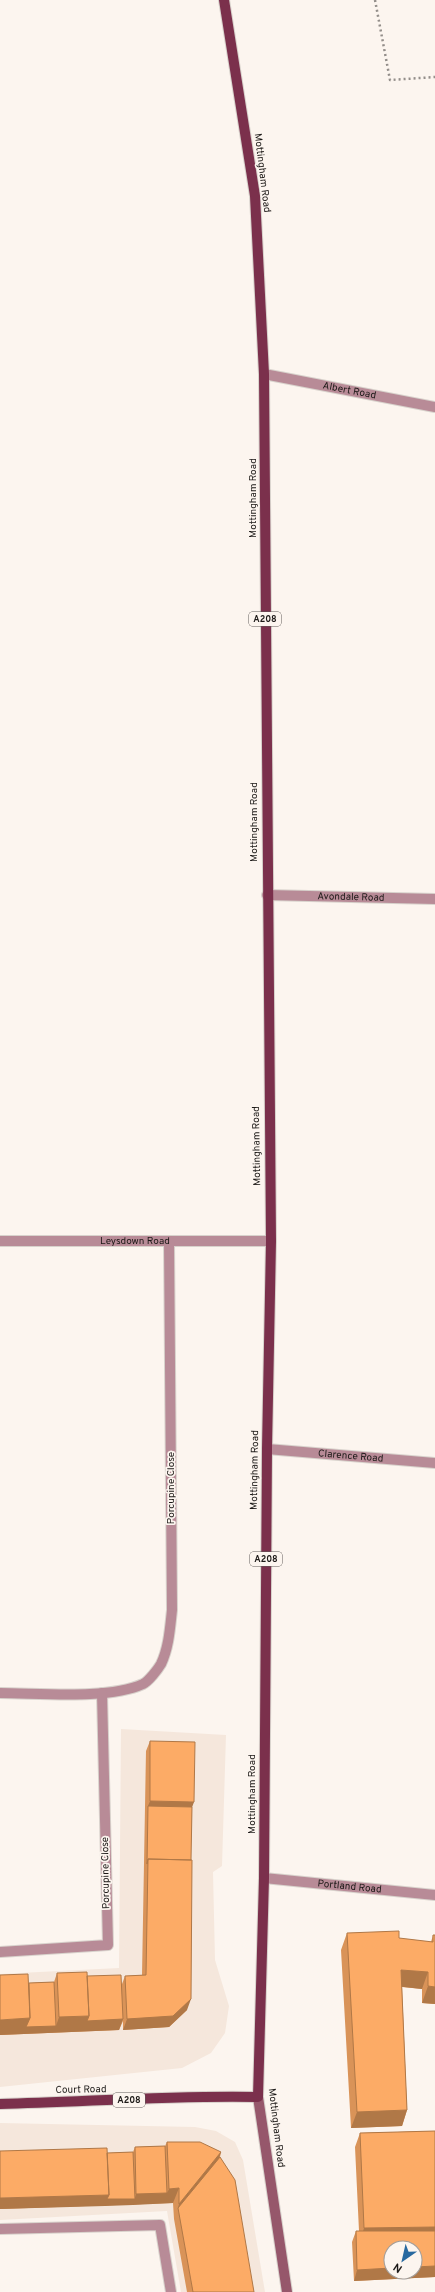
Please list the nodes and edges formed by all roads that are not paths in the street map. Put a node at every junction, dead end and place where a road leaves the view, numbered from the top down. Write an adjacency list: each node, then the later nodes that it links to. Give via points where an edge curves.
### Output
1 (224, 0): 2 (main road, Mottingham Road / A208, via 254,196)
2 (264, 374): 3 (street, Albert Road); 4 (main road, Mottingham Road / A208)
3 (435, 407)
4 (267, 895): 5 (street, Avondale Road); 6 (main road, Mottingham Road / A208)
5 (435, 900)
6 (271, 1240): 8 (street, Leysdown Road); 9 (main road, Mottingham Road / A208)
7 (0, 1241): 8 (street, Leysdown Road)
8 (169, 1241): 12 (street, Porcupine Close, via 172,1610 168,1646 161,1665 145,1684)
9 (267, 1449): 10 (street, Clarence Road); 13 (main road, Mottingham Road / A208)
10 (435, 1463)
11 (0, 1693): 12 (street, Porcupine Close)
12 (102, 1693): 15 (street, Porcupine Close, via 108,1945)
13 (264, 1878): 14 (street, Portland Road); 16 (main road, Mottingham Road / A208)
14 (435, 1895)
15 (0, 1952)
16 (258, 2097): 17 (main road, Court Road / A208, via 205,2096); 20 (main road, Mottingham Road)
17 (0, 2104)
18 (0, 2229): 19 (street, via 160,2225)
19 (171, 2292)
20 (287, 2292)

